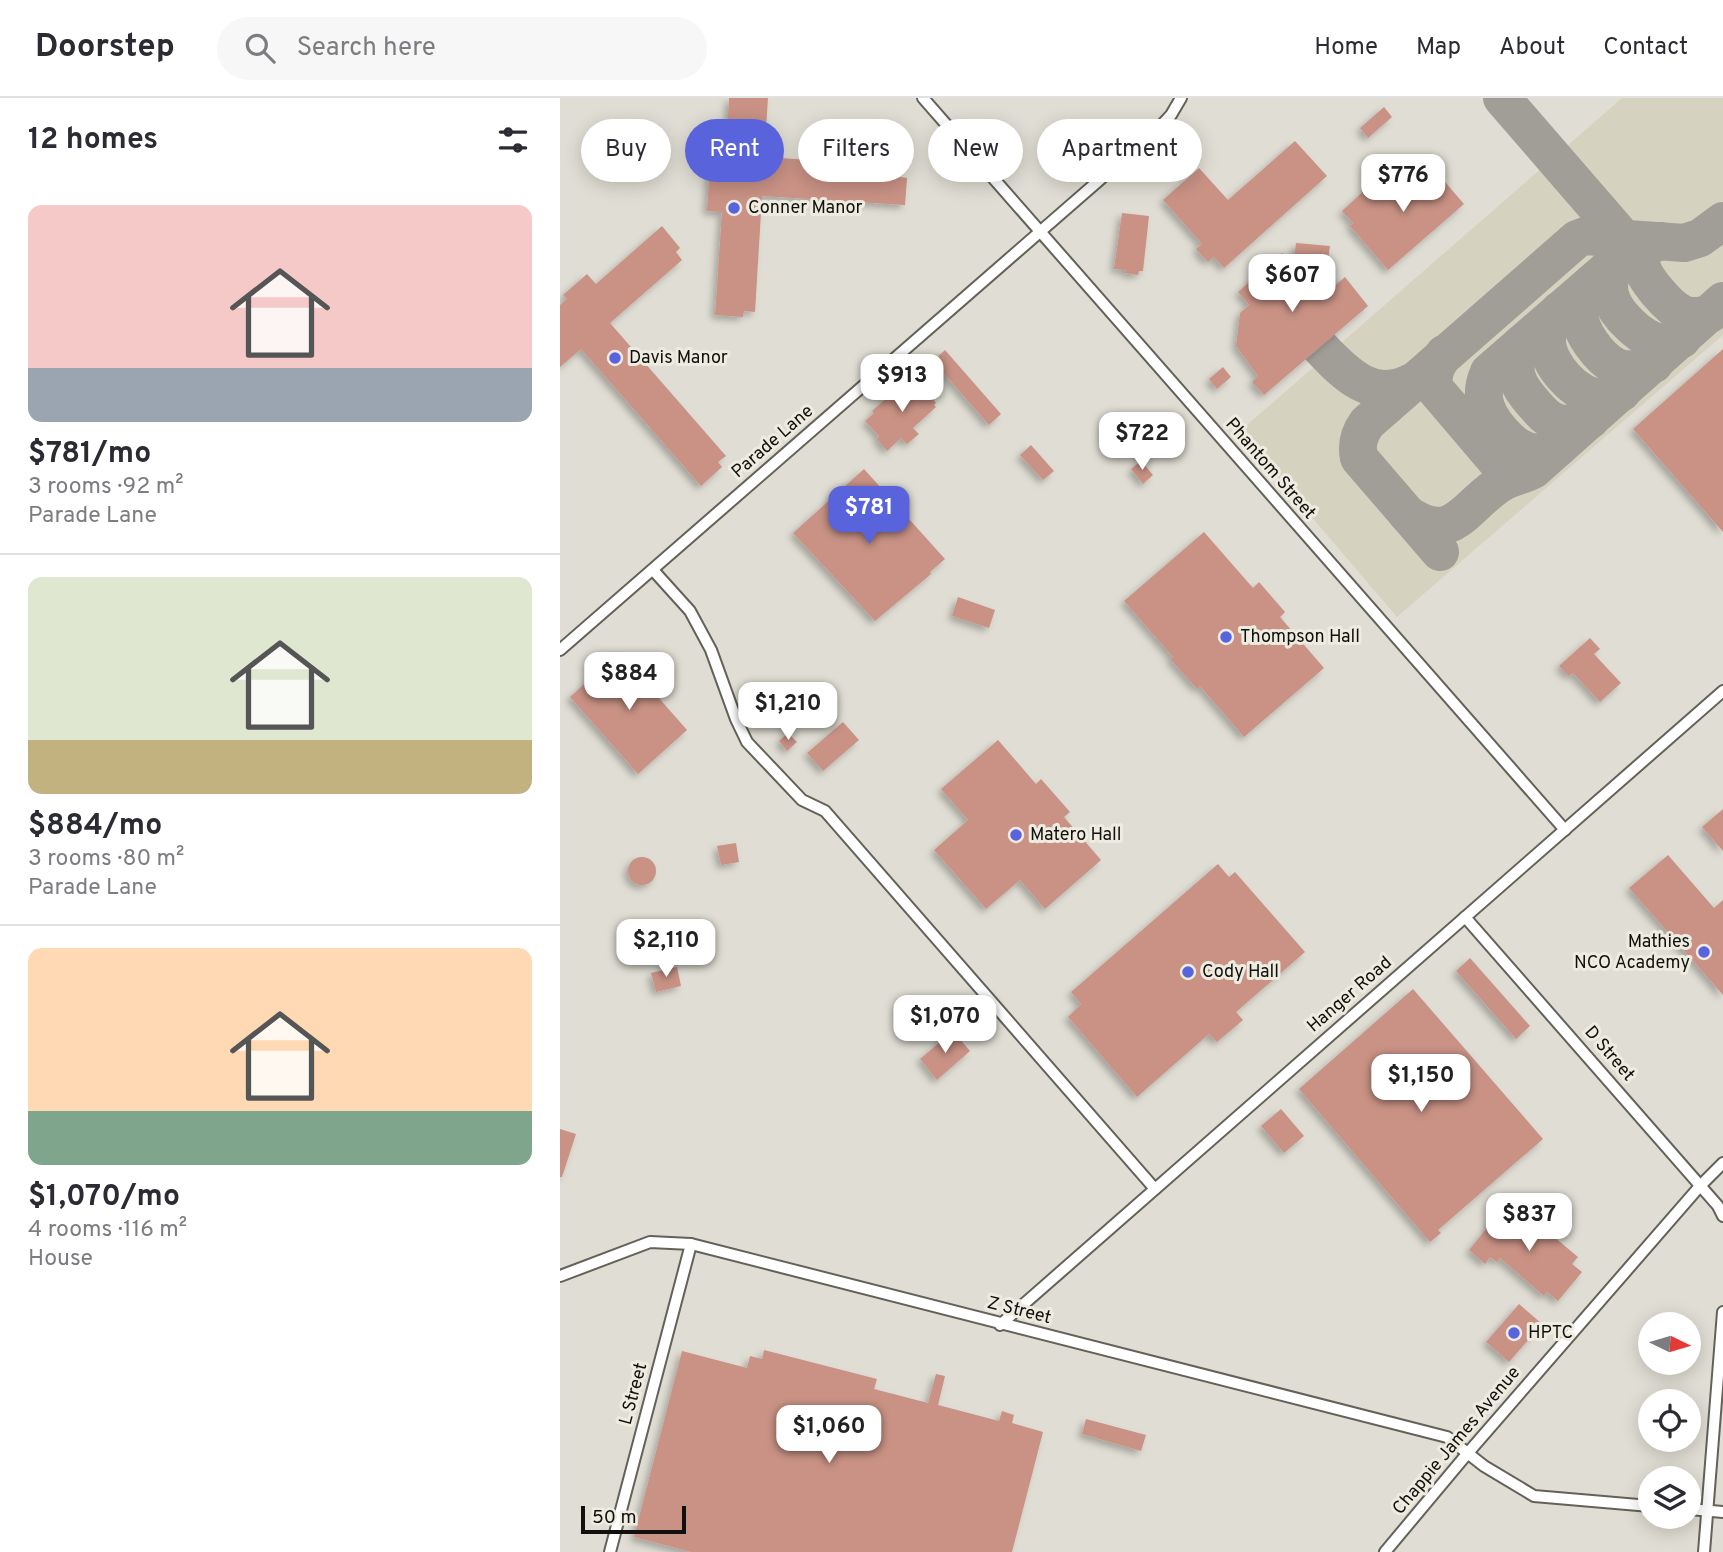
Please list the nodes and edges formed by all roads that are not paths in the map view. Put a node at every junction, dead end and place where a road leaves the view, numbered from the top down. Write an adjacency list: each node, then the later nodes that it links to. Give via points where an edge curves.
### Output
1 (923, 98): 3 (street, Phantom Street)
2 (1181, 98): 3 (street, Parade Lane, via 1158,129)
3 (1039, 232): 4 (street, Parade Lane); 7 (street, Phantom Street)
4 (653, 570): 5 (street, Parade Lane); 11 (street, via 690,611 711,650 747,742 802,800 825,811)
5 (560, 650)
6 (1723, 691): 7 (street, Hanger Road)
7 (1565, 830): 8 (street, Hanger Road)
8 (1465, 917): 10 (street, D Street); 11 (street, Hanger Road)
9 (1723, 1163): 10 (street, Chappie James Avenue)
10 (1700, 1186): 12 (street, D Street); 17 (street, Chappie James Avenue)
11 (1155, 1189): 16 (street, Hanger Road)
12 (1723, 1216)
13 (691, 1244): 14 (street, Z Street, via 650,1242); 16 (street, Z Street); 22 (street, L Street)
14 (560, 1276)
15 (1723, 1312): 20 (street)
16 (1000, 1325): 17 (street, Z Street, via 1447,1437)
17 (1467, 1454): 18 (street, Z Street, via 1534,1496); 23 (street, Chappie James Avenue)
18 (1638, 1505)
19 (1701, 1510): 20 (street)
20 (1707, 1511): 21 (street); 24 (street)
21 (1723, 1512)
22 (610, 1552)
23 (1385, 1552)
24 (1704, 1552)

